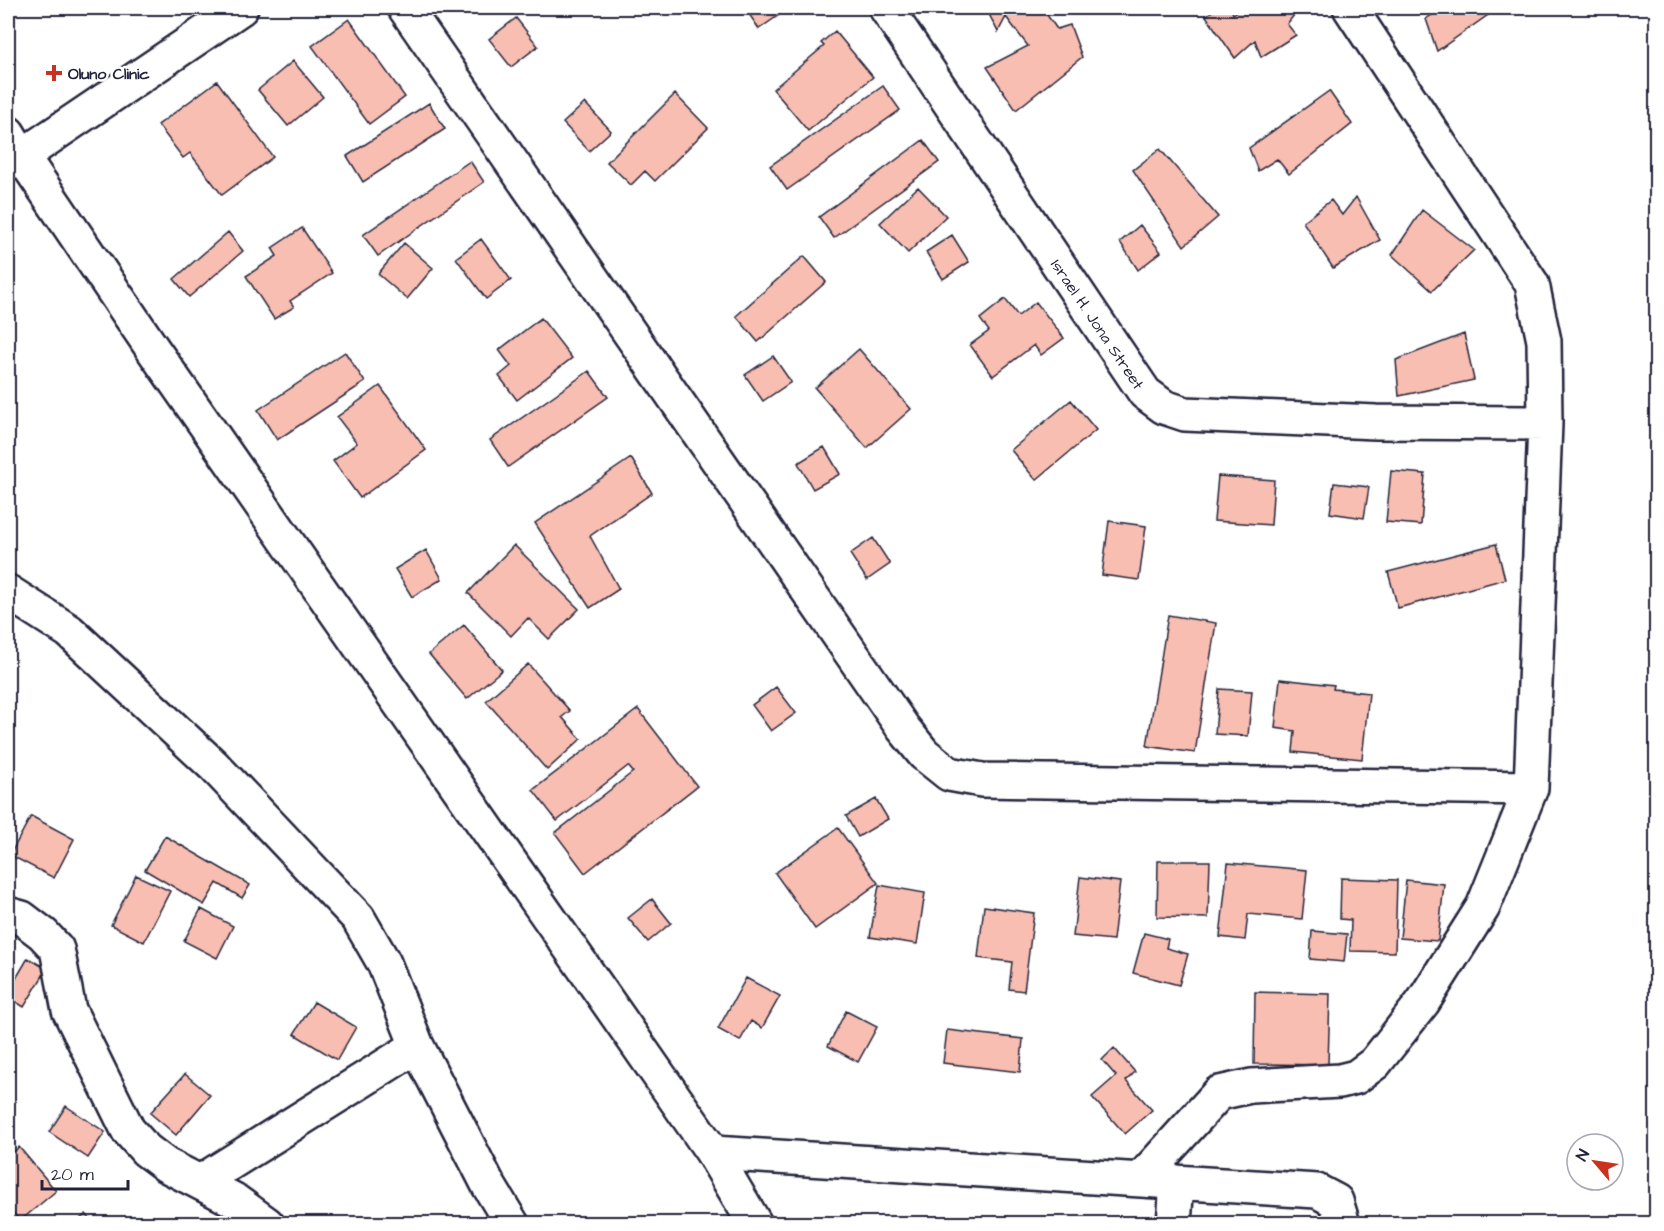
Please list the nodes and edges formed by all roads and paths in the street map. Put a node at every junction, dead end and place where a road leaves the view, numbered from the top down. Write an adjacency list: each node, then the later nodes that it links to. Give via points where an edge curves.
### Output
1 (241, 8): 5 (street)
2 (405, 8): 8 (street, via 903,728 924,754 949,774 994,780)
3 (886, 8): 6 (street, Israel H. Jona Street, via 1145,393 1164,407 1185,414 1376,422)
4 (1350, 8): 6 (street, via 1532,284 1544,341)
5 (12, 151): 11 (street)
6 (1545, 423): 8 (street)
7 (8, 592): 10 (street, via 69,631 214,766 358,918 384,963)
8 (1531, 788): 12 (street, via 1483,907 1423,1002 1374,1063 1356,1077 1340,1081 1251,1086 1219,1093)
9 (8, 914): 13 (street, via 22,918 57,949 69,1010 128,1130 166,1165)
10 (417, 1046): 13 (street); 16 (street)
11 (713, 1153): 12 (street); 17 (street)
12 (1140, 1180): 14 (street)
13 (200, 1182): 15 (street)
14 (1177, 1182): 18 (street); 19 (street, via 1317,1191 1336,1201)
15 (267, 1224)
16 (512, 1224)
17 (755, 1224)
18 (1174, 1224)
19 (1343, 1224)

